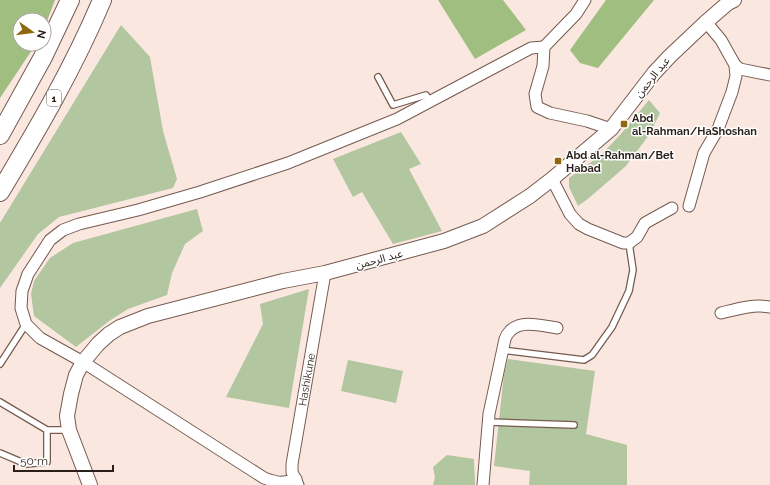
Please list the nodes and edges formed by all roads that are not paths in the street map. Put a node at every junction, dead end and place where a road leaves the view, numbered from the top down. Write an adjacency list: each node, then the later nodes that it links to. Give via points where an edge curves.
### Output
1 (70, 0): 12 (highway, via 43,57)
2 (102, 0): 14 (highway, 1, via 36,133)
3 (585, 0): 6 (street, via 576,14)
4 (734, 0): 5 (street, عبد الرحمن)
5 (706, 22): 7 (street, via 721,40); 11 (street, عبد الرحمن, via 654,73)
6 (544, 46): 10 (street, via 531,48); 11 (street, via 535,94 537,107 550,113)
7 (735, 65): 8 (street, via 740,69); 15 (street, via 736,76 732,92 718,130 704,154)
8 (770, 75)
9 (378, 77): 10 (lane, via 393,105 426,95)
10 (431, 102): 21 (street, via 397,119 288,163 200,192 63,230 50,240 28,274 22,291 21,308)
11 (611, 129): 13 (street, عبد الرحمن)
12 (0, 135)
13 (552, 179): 17 (street, via 570,214 579,224 623,243); 18 (street, عبد الرحمن, via 484,226 444,241)
14 (0, 192)
15 (689, 206)
16 (672, 208): 17 (street, via 645,223 637,237)
17 (629, 243): 23 (lane, via 633,270 629,290 612,327 592,356 584,360)
18 (325, 273): 24 (street, عبد الرحمن, via 283,281 148,316 109,334); 32 (street, Hashikune, via 292,464 292,472)
19 (770, 307): 20 (street, via 761,305)
20 (721, 313)
21 (26, 324): 24 (street, via 40,338); 25 (lane)
22 (556, 328): 23 (street, via 527,324 517,326 510,330)
23 (502, 350): 27 (street)
24 (83, 362): 30 (street, عبد الرحمن, via 71,394 67,416); 32 (street, via 264,478 276,483)
25 (0, 364)
26 (0, 402): 29 (lane)
27 (489, 422): 28 (lane); 34 (street)
28 (574, 425)
29 (47, 430): 30 (lane); 31 (lane, via 47,462 26,464)
30 (69, 430): 33 (street, عبد الرحمن)
31 (0, 453)
32 (297, 482)
33 (90, 485)
34 (483, 485)

